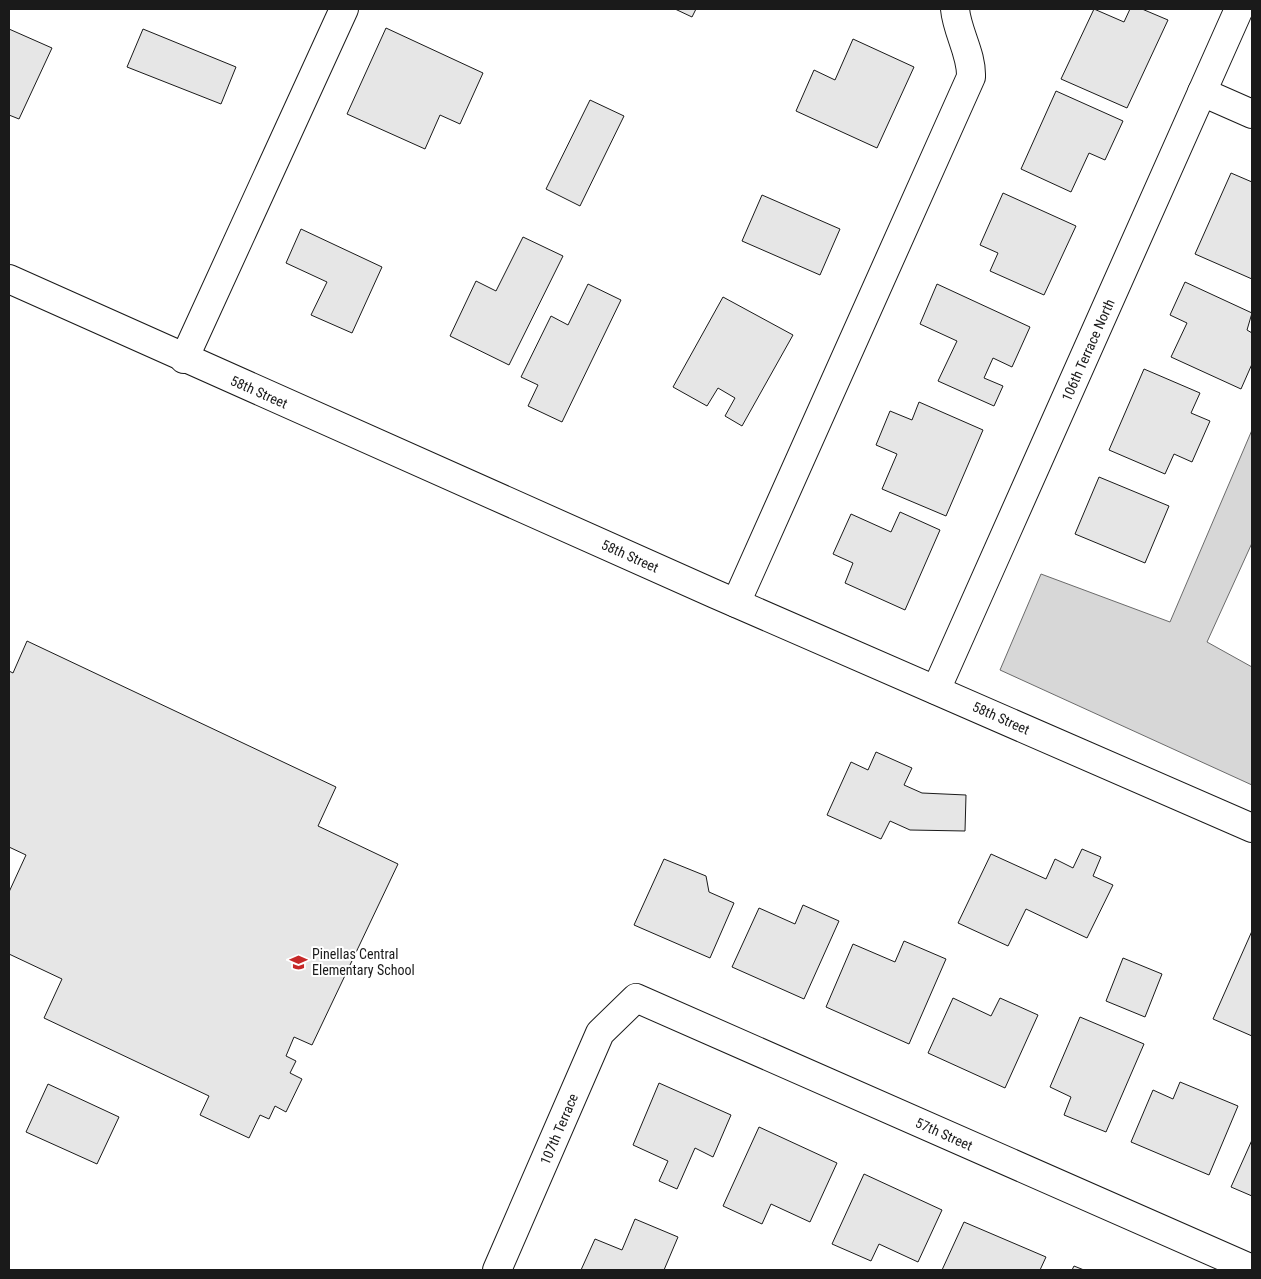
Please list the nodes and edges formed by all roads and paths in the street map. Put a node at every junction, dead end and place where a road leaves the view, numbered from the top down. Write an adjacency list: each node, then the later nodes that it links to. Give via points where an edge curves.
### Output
1 (344, 9): 7 (street)
2 (955, 9): 8 (street, via 971,77)
3 (1239, 9): 4 (street, 106th Terrace North)
4 (1202, 92): 5 (street); 9 (street, 106th Terrace North)
5 (1252, 114)
6 (9, 280): 7 (street, 58th Street)
7 (184, 359): 8 (street, 58th Street)
8 (736, 603): 9 (street, 58th Street)
9 (936, 690): 10 (street, 58th Street)
10 (1252, 828)
11 (636, 998): 12 (street, 57th Street); 13 (street, 107th Terrace, via 600,1033)
12 (1252, 1269)
13 (497, 1270)

